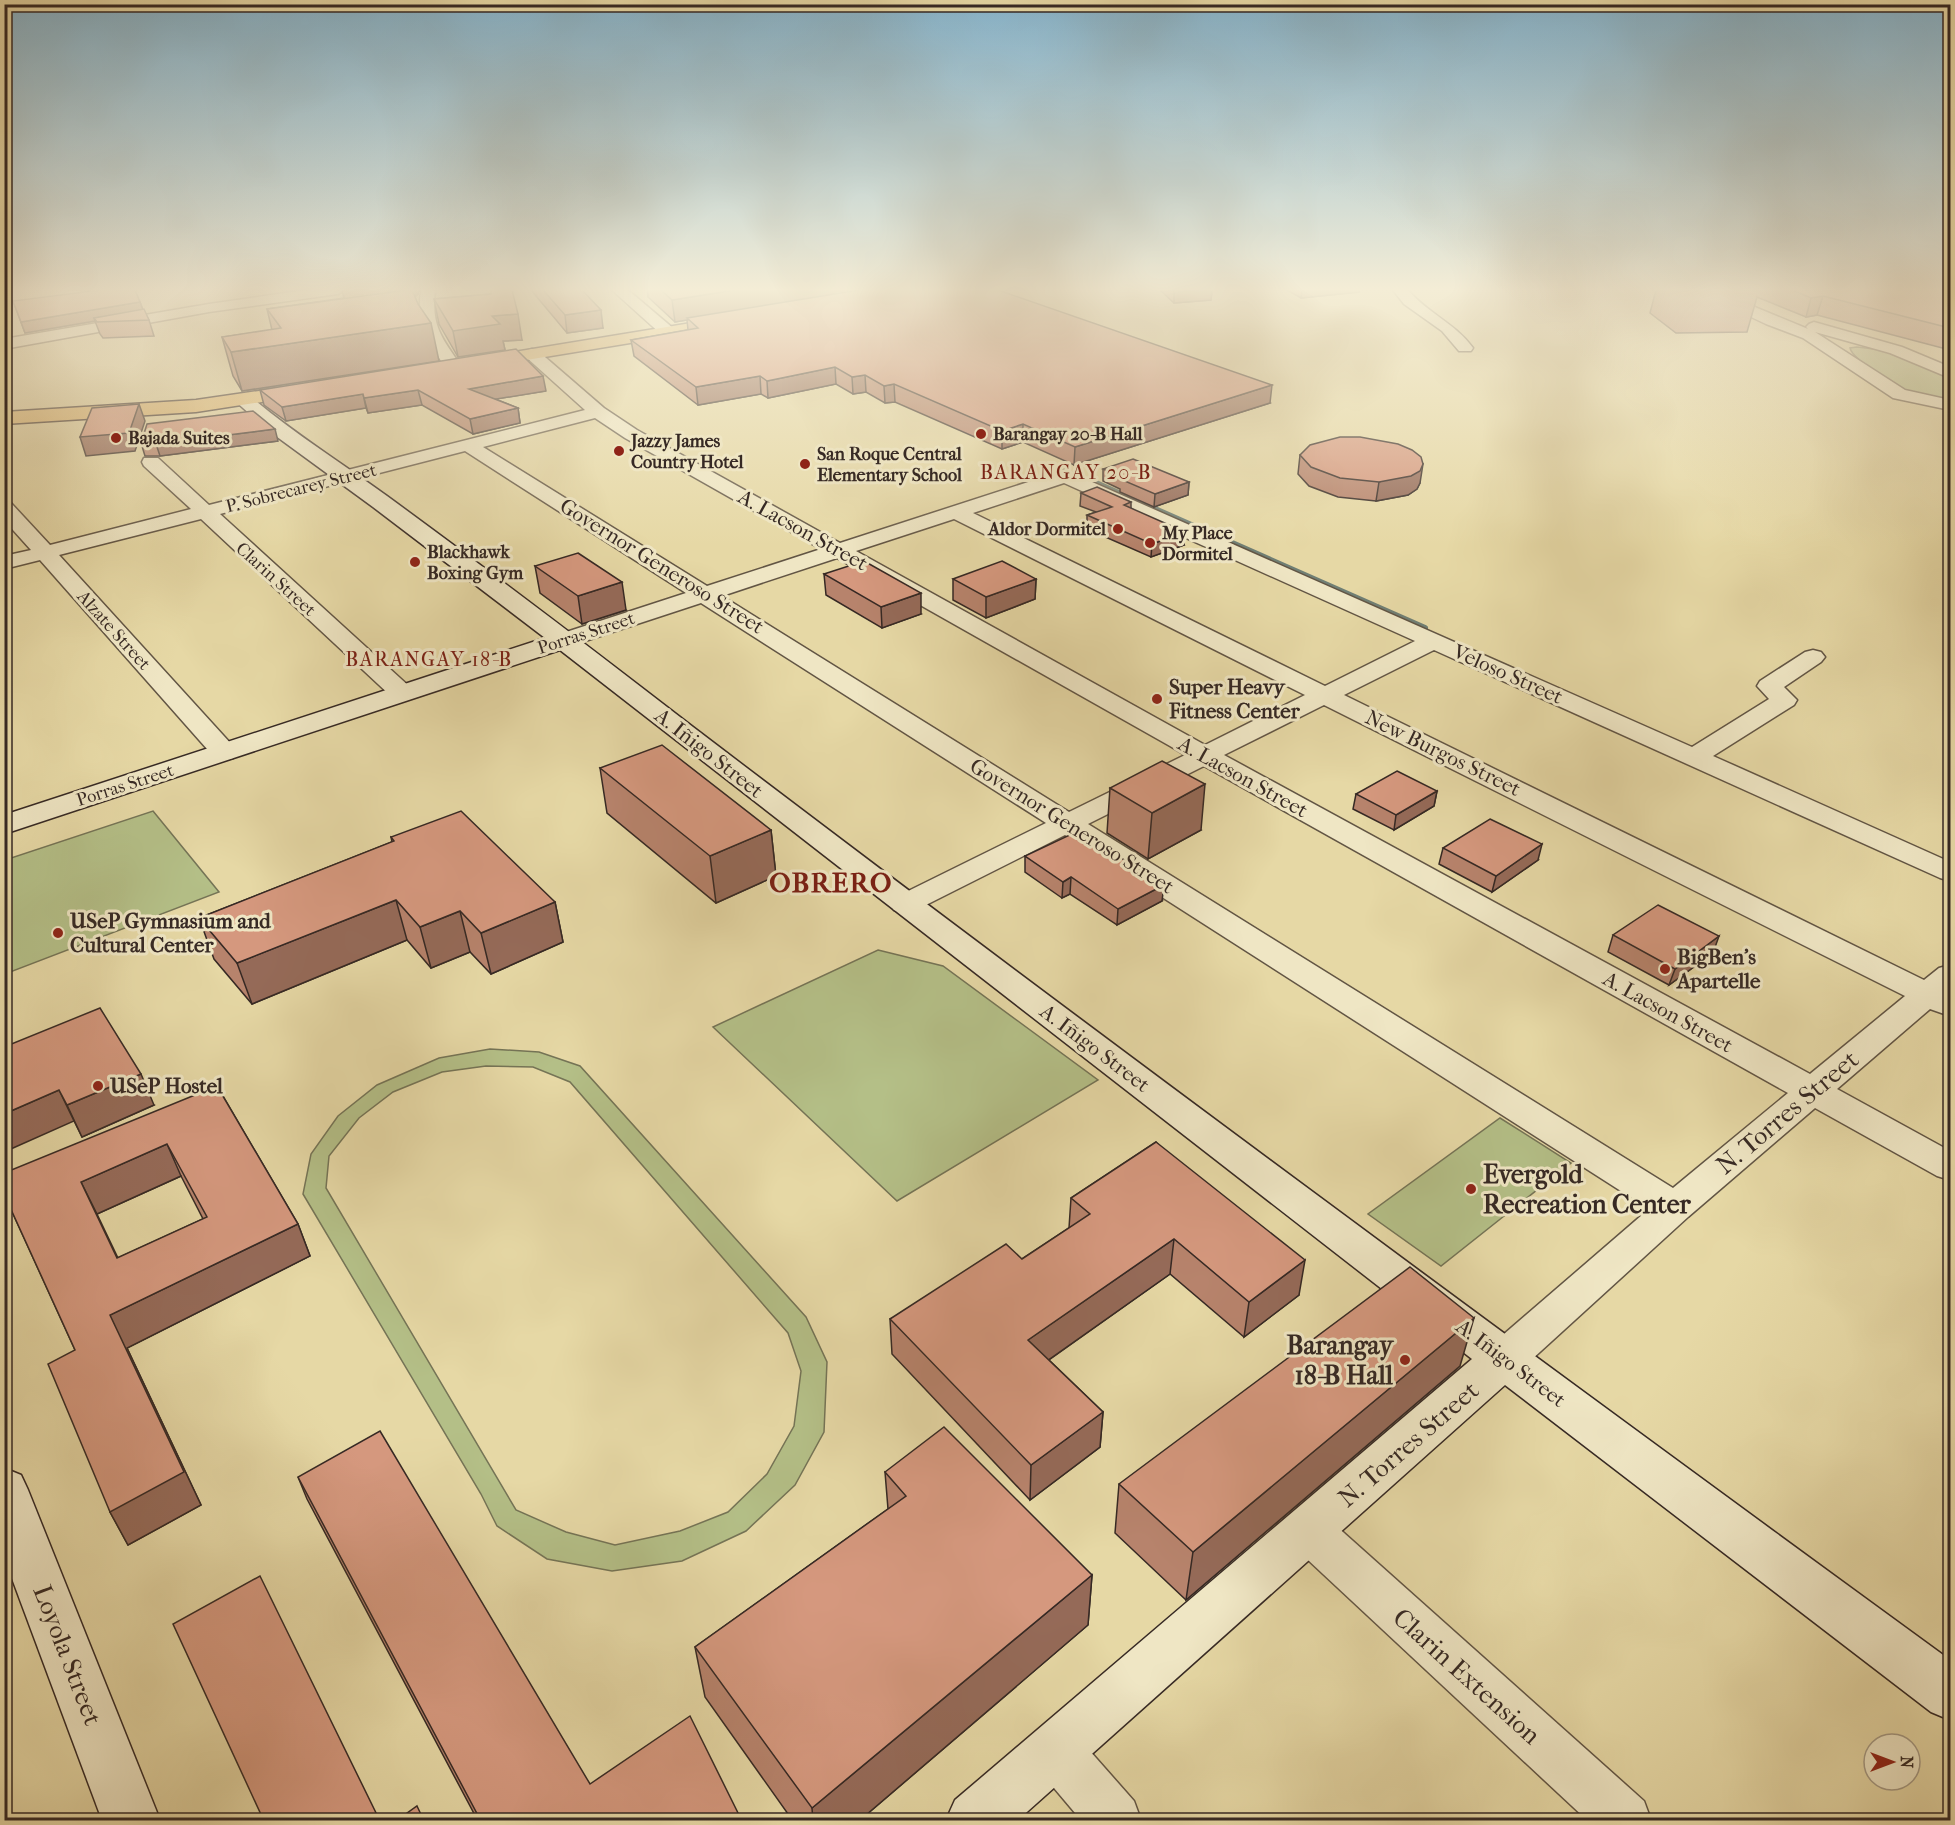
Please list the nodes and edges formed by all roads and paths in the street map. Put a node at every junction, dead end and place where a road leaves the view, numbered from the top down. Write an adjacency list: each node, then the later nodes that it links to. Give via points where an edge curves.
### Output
1 (556, 375): 6 (street, A. Lacson Street)
2 (1870, 375): 5 (street, via 1899,394)
3 (328, 387): 4 (main road)
4 (243, 400): 7 (main road); 11 (street, A. Iñigo Street)
5 (1950, 405)
6 (598, 412): 8 (street, P. Sobrecarey Street); 15 (street, A. Lacson Street)
7 (4, 418)
8 (469, 446): 11 (street, P. Sobrecarey Street); 18 (street, Governor Generoso Street)
9 (151, 462): 13 (street, Clarin Street)
10 (1065, 476): 14 (street, Porras Street); 20 (street, Veloso Street)
11 (348, 477): 13 (street, P. Sobrecarey Street); 19 (street, A. Iñigo Street)
12 (4, 507): 16 (street, Alzate Street)
13 (203, 513): 16 (street, P. Sobrecarey Street); 22 (street, Clarin Street)
14 (957, 513): 15 (street, Porras Street); 23 (street, New Burgos Street)
15 (838, 550): 18 (street, Porras Street); 25 (street, A. Lacson Street)
16 (46, 553): 17 (street, P. Sobrecarey Street); 24 (street, Alzate Street)
17 (4, 563)
18 (706, 593): 19 (street, Porras Street); 27 (street, Governor Generoso Street)
19 (565, 640): 22 (street, Porras Street); 30 (street, A. Iñigo Street)
20 (1434, 641): 23 (street); 26 (street, Veloso Street)
21 (1813, 657): 26 (street, via 1769,686 1785,700)
22 (402, 693): 24 (street, Porras Street)
23 (1325, 694): 25 (street); 31 (street, New Burgos Street)
24 (224, 752): 28 (street, Porras Street)
25 (1203, 754): 27 (street); 32 (street, A. Lacson Street)
26 (1694, 757): 29 (street, Veloso Street)
27 (1066, 823): 30 (street); 34 (street, Governor Generoso Street)
28 (4, 825)
29 (1950, 872)
30 (905, 904): 35 (street, A. Iñigo Street)
31 (1943, 992): 32 (street, N. Torres Street)
32 (1811, 1091): 33 (street, A. Lacson Street); 34 (street, N. Torres Street)
33 (1950, 1167)
34 (1675, 1207): 35 (street, N. Torres Street)
35 (1504, 1359): 37 (street, N. Torres Street); 38 (street, A. Iñigo Street)
36 (4, 1490): 40 (street, Loyola Street)
37 (1309, 1531): 39 (street, N. Torres Street); 43 (street, Clarin Extension)
38 (1950, 1693)
39 (1056, 1751): 41 (street, N. Torres Street); 42 (street)
40 (131, 1821)
41 (975, 1821)
42 (1115, 1821)
43 (1625, 1821)

